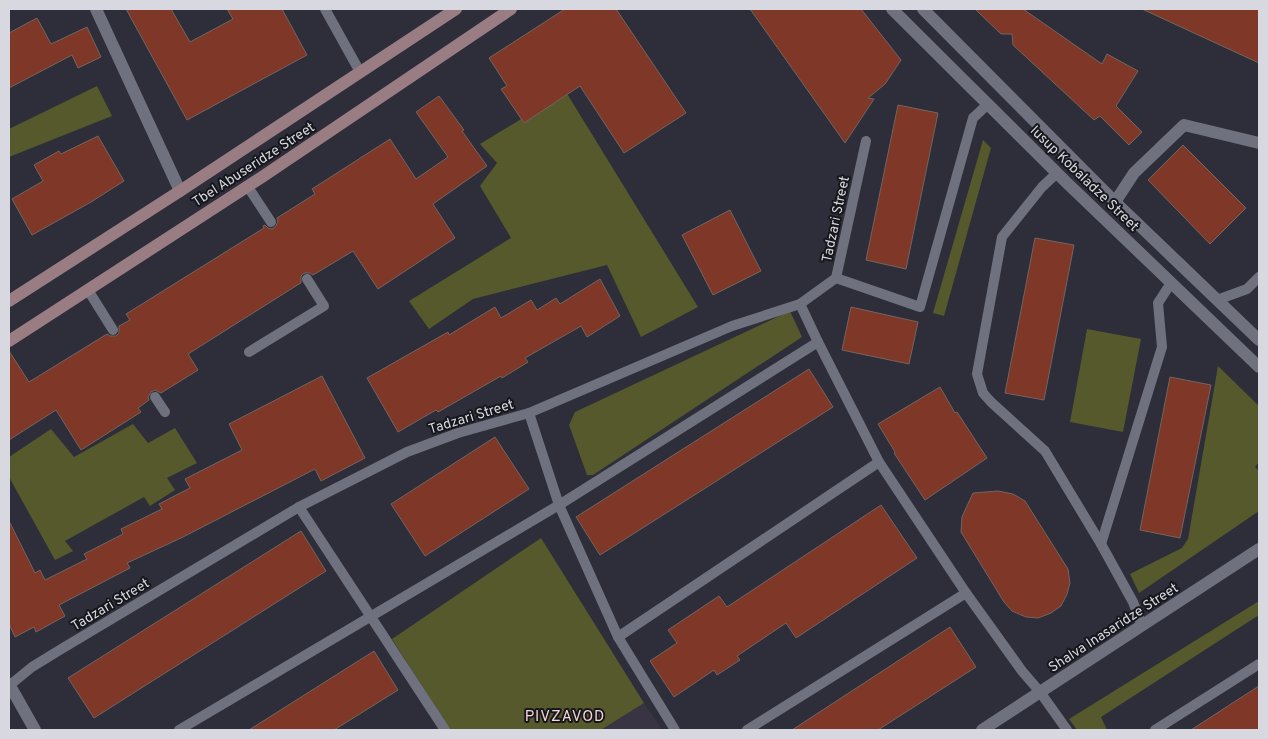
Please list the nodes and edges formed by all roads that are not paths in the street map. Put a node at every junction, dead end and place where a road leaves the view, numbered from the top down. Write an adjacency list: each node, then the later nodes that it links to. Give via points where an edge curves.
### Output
1 (96, 9): 13 (street)
2 (456, 9): 7 (main road, Tbel Abuseridze Street)
3 (511, 9): 12 (main road, Tbel Abuseridze Street)
4 (892, 9): 8 (street, Iusup Kobaladze Street)
5 (923, 9): 14 (street, Iusup Kobaladze Street)
6 (327, 10): 7 (lane)
7 (360, 72): 13 (main road, Tbel Abuseridze Street)
8 (988, 104): 11 (street, Iusup Kobaladze Street); 17 (lane, via 973,118 920,307)
9 (866, 140): 17 (lane, Tadzari Street)
10 (1259, 143): 14 (street, via 1184,125 1134,173)
11 (1057, 173): 19 (street, Iusup Kobaladze Street); 36 (lane, via 1002,237 977,374 983,393 1045,451)
12 (248, 186): 15 (lane); 20 (main road, Tbel Abuseridze Street)
13 (180, 191): 22 (main road, Tbel Abuseridze Street)
14 (1115, 202): 21 (street, Iusup Kobaladze Street)
15 (271, 222)
16 (1259, 277): 21 (lane, via 1247,289)
17 (836, 278): 23 (lane, Tadzari Street)
18 (307, 279): 28 (lane, via 324,306)
19 (1171, 282): 29 (street, Iusup Kobaladze Street); 36 (lane, via 1158,303 1162,347)
20 (88, 290): 24 (lane); 26 (main road, Tbel Abuseridze Street)
21 (1217, 300): 25 (street, Iusup Kobaladze Street)
22 (9, 302)
23 (800, 304): 27 (lane); 32 (lane, Tadzari Street, via 732,326)
24 (113, 330)
25 (1259, 340)
26 (9, 341)
27 (818, 342): 33 (lane); 34 (lane)
28 (249, 352)
29 (1259, 367)
30 (155, 396): 31 (lane)
31 (165, 412)
32 (529, 413): 34 (lane); 35 (lane, Tadzari Street, via 458,433 407,452)
33 (879, 462): 38 (lane); 41 (lane)
34 (559, 505): 39 (lane); 41 (lane)
35 (299, 507): 39 (lane); 43 (lane, Tadzari Street, via 55,652)
36 (1101, 544): 40 (lane, via 1133,602)
37 (1259, 549): 40 (street, Shalva Inasaridze Street)
38 (966, 593): 44 (lane); 49 (lane)
39 (370, 616): 46 (lane); 47 (lane)
40 (1142, 626): 44 (street, Shalva Inasaridze Street)
41 (618, 637): 48 (lane)
42 (1259, 664): 52 (lane)
43 (9, 684): 45 (street)
44 (1040, 692): 50 (street, Shalva Inasaridze Street); 51 (lane)
45 (35, 730)
46 (179, 730)
47 (445, 730)
48 (675, 730)
49 (747, 730)
50 (982, 730)
51 (1067, 730)
52 (1155, 730)

